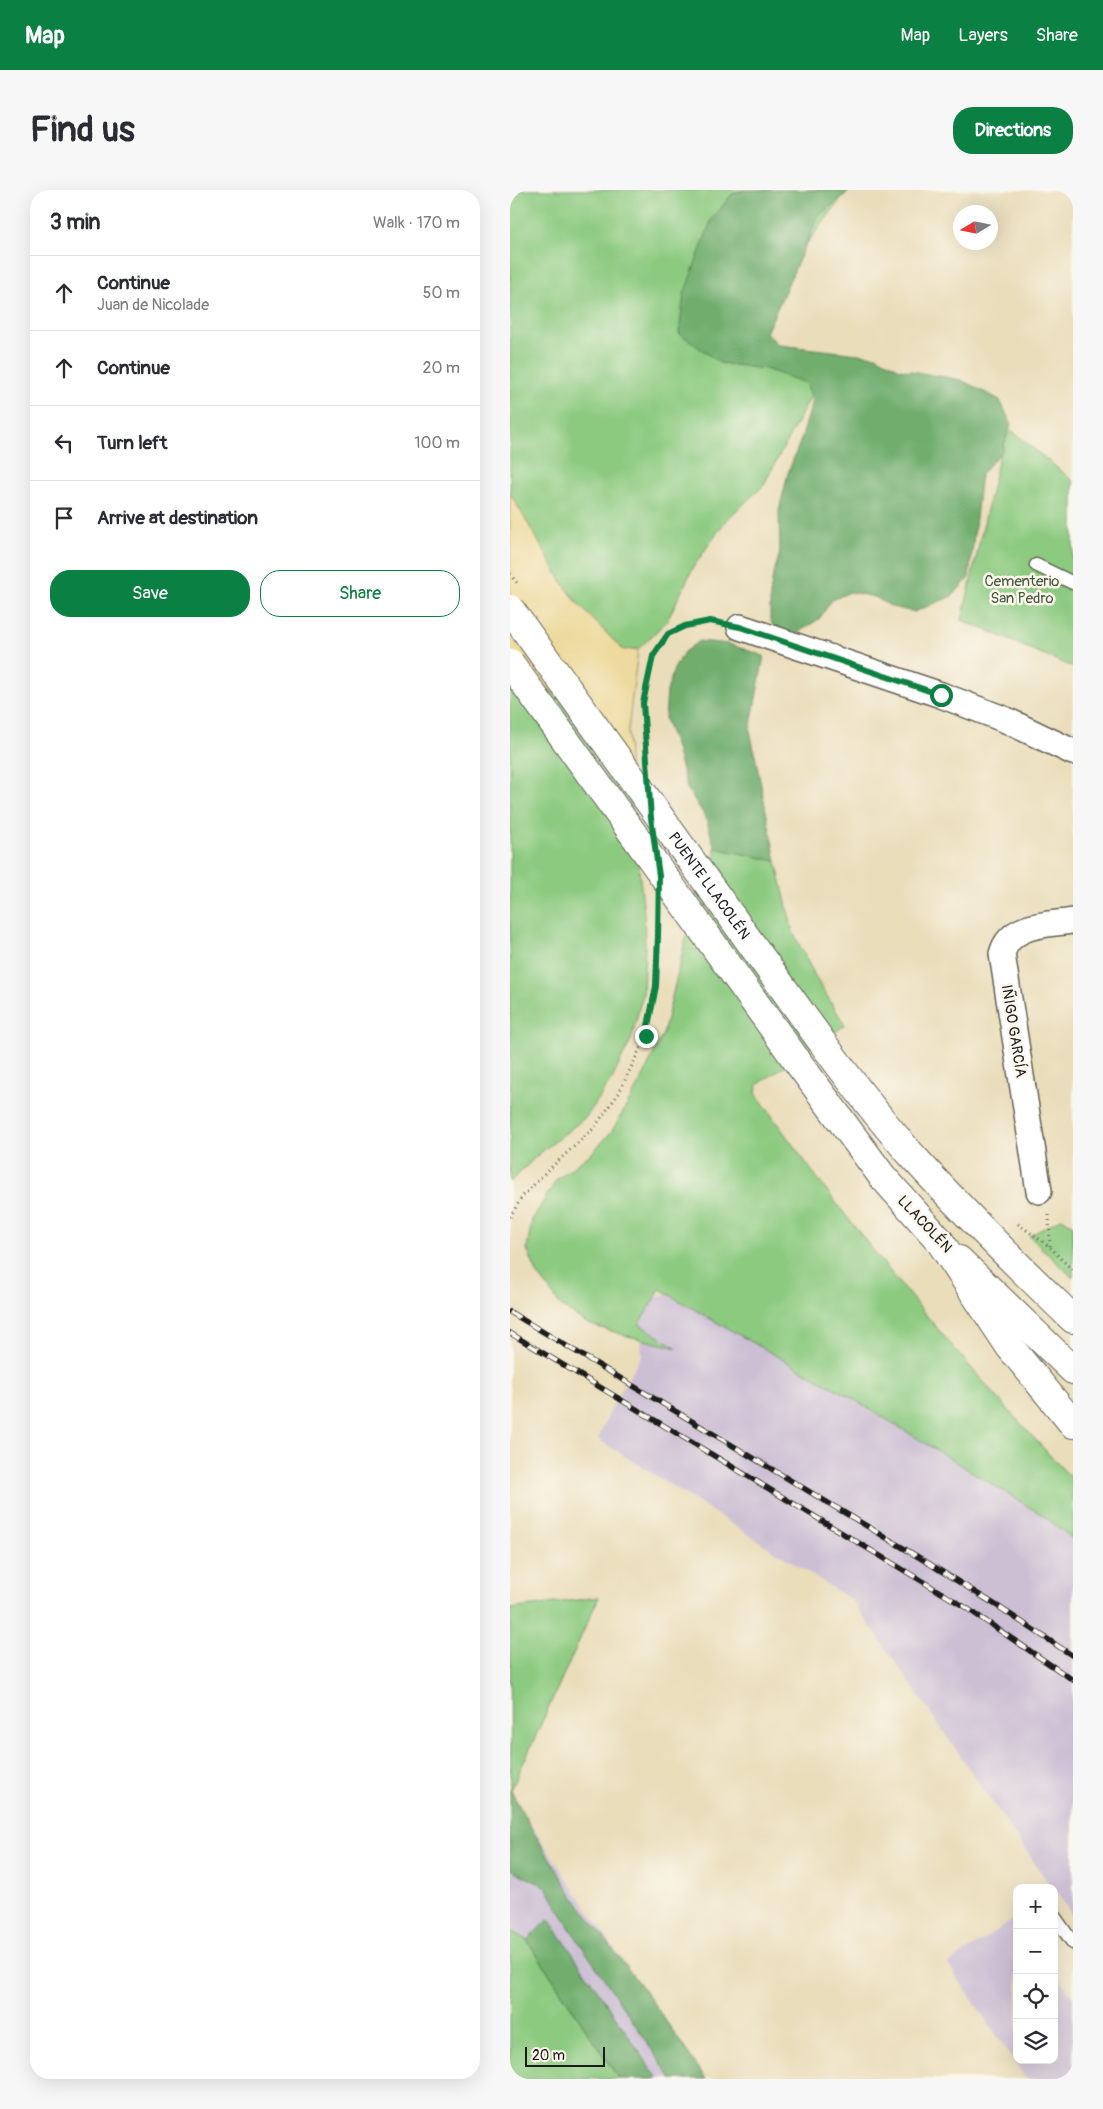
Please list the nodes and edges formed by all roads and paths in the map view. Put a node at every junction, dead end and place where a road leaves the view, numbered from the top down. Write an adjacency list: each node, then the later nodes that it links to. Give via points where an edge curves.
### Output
1 (1036, 565): 2 (lane)
2 (1073, 583)
3 (510, 609): 15 (main road, PUENTE LLACOLÉN, bridge, via 854,1086 917,1161 1000,1249)
4 (740, 627): 6 (street, via 941,695 1006,720); 7 (path, via 710,621 685,626 668,634 653,656 643,703)
5 (510, 663): 10 (main road, PUENTE LLACOLÉN, bridge)
6 (1073, 752)
7 (646, 755)
8 (658, 910): 12 (path, via 656,986 646,1036 620,1093 594,1128 522,1197)
9 (1073, 921): 11 (street, IÑIGO GARCÍA, via 1020,930 1007,942 1002,954)
10 (797, 1060): 13 (main road, LLACOLÉN, via 882,1176)
11 (1039, 1191): 14 (path, via 1049,1205 1050,1247)
12 (510, 1217)
13 (938, 1240): 16 (main road, LLACOLÉN); 17 (main road, via 1010,1347)
14 (1073, 1270)
15 (1073, 1319)
16 (1073, 1370)
17 (1073, 1424)
18 (1058, 1922): 19 (lane)
19 (1073, 1943)

